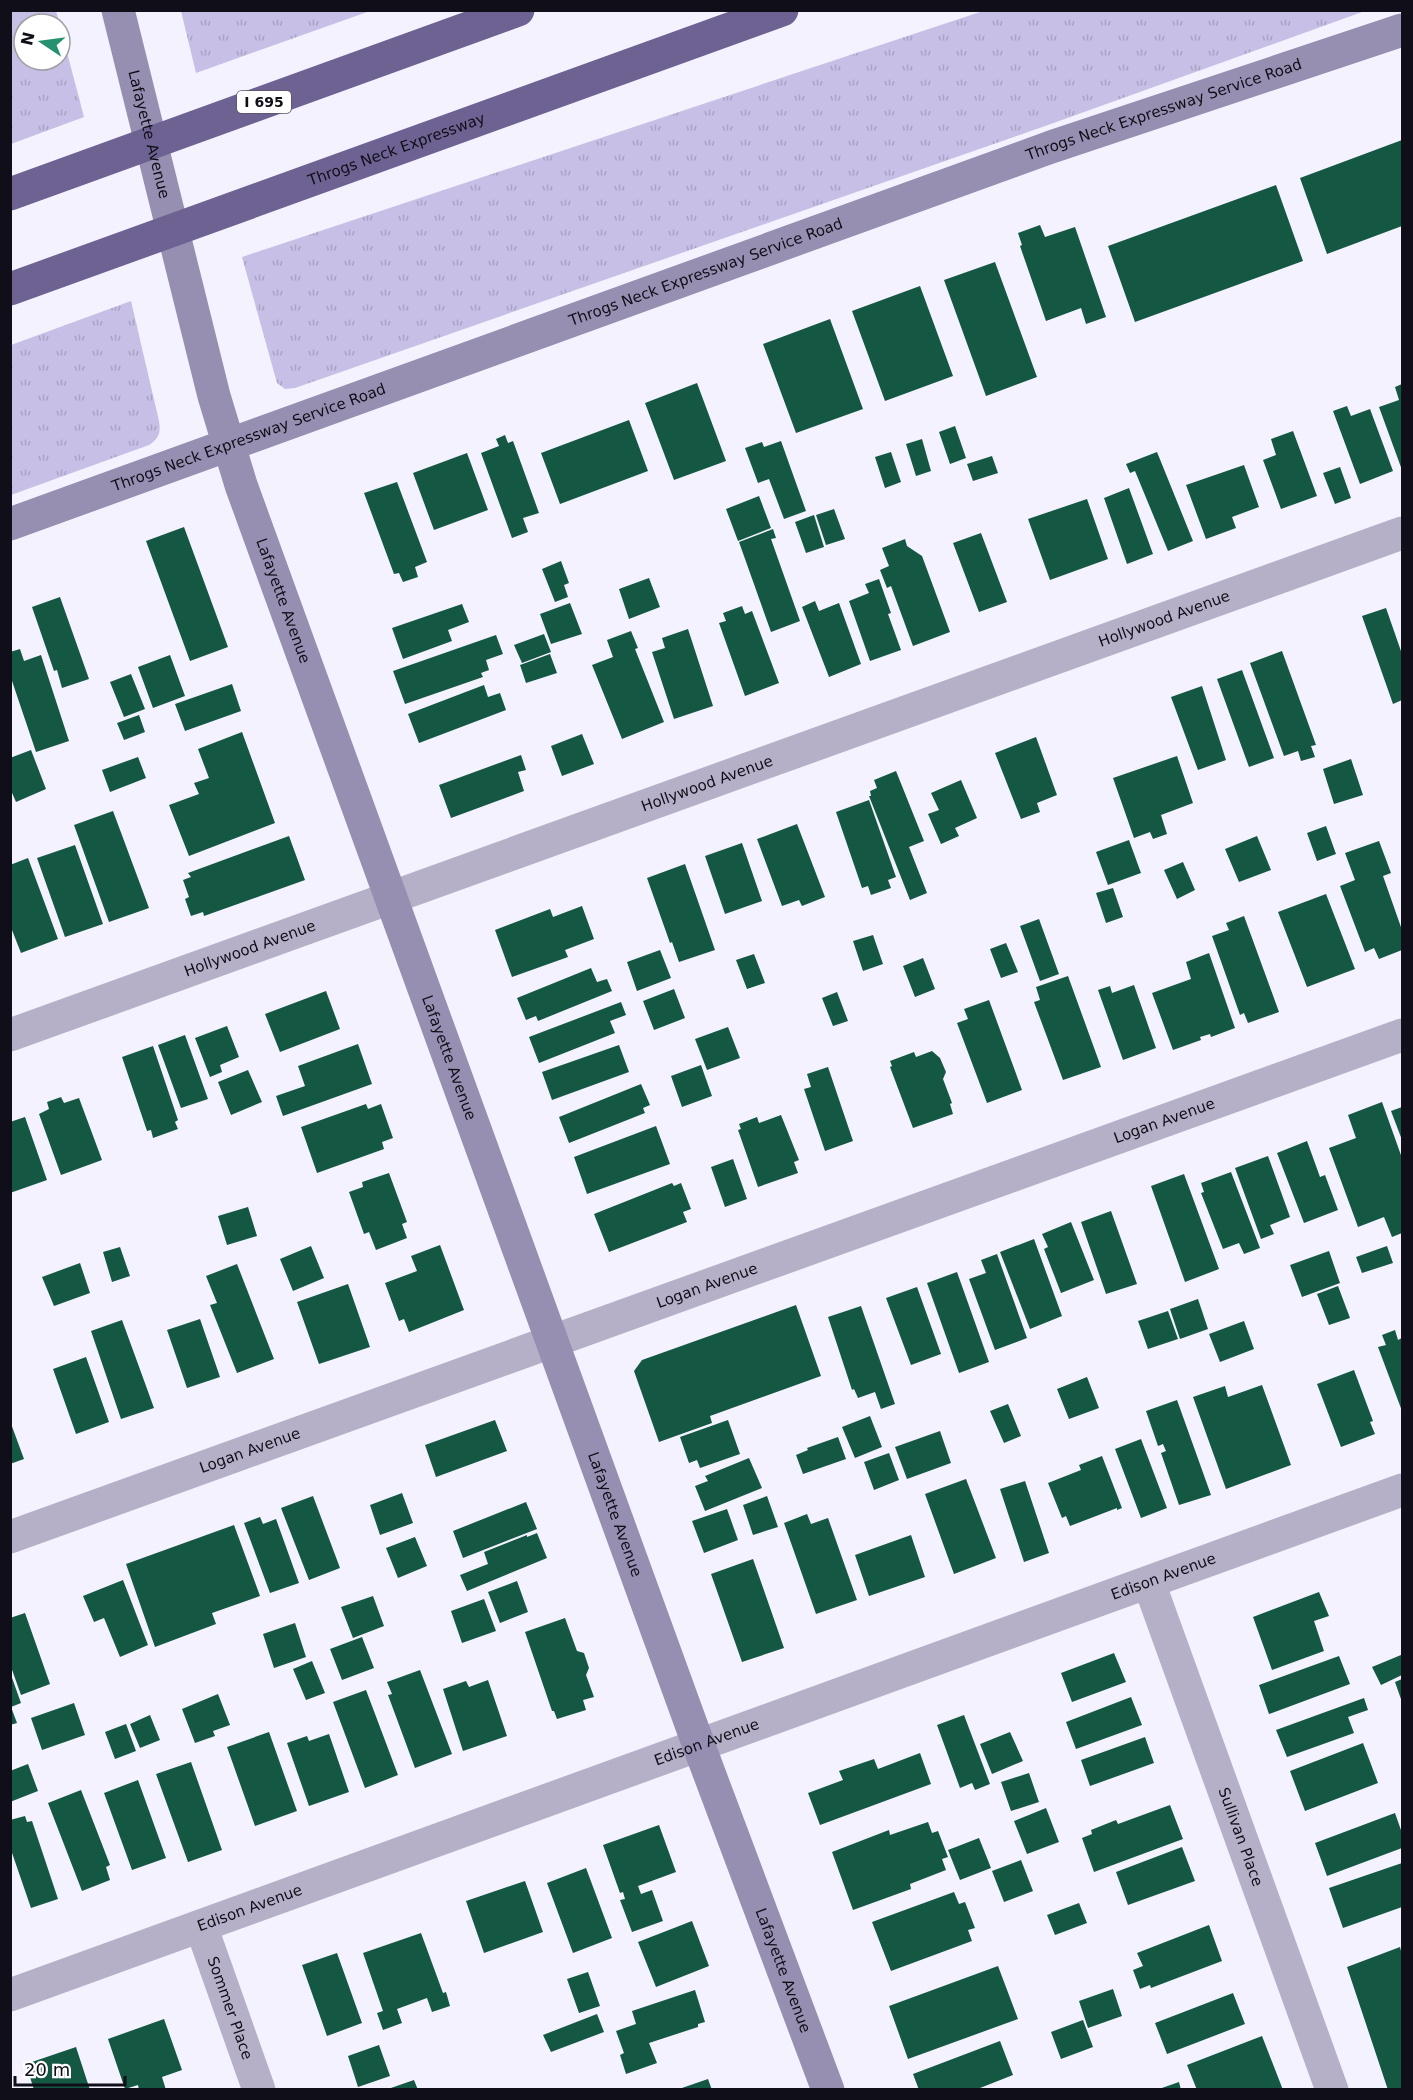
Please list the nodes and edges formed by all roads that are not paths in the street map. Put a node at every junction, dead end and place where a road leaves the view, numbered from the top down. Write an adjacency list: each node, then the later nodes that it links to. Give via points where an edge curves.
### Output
1 (118, 10): 7 (street, Lafayette Avenue)
2 (518, 10): 5 (highway, I 695)
3 (782, 10): 6 (highway, Throgs Neck Expressway)
4 (1402, 30): 7 (street, Throgs Neck Expressway Service Road, via 1051,147)
5 (10, 194)
6 (10, 289)
7 (228, 445): 8 (street, Throgs Neck Expressway Service Road); 10 (street, Lafayette Avenue)
8 (10, 524)
9 (1402, 533): 10 (street, Hollywood Avenue)
10 (390, 898): 11 (street, Hollywood Avenue); 13 (street, Lafayette Avenue)
11 (10, 1035)
12 (1402, 1035): 13 (street, Logan Avenue)
13 (553, 1341): 15 (street, Logan Avenue); 17 (street, Lafayette Avenue)
14 (1402, 1490): 16 (street, Edison Avenue)
15 (10, 1537)
16 (1149, 1583): 17 (street, Edison Avenue); 22 (street, Sullivan Place)
17 (699, 1746): 18 (street, Edison Avenue); 21 (street, Lafayette Avenue)
18 (201, 1926): 19 (street, Edison Avenue); 20 (street, Sommer Place)
19 (10, 1995)
20 (259, 2090)
21 (828, 2090)
22 (1332, 2090)

